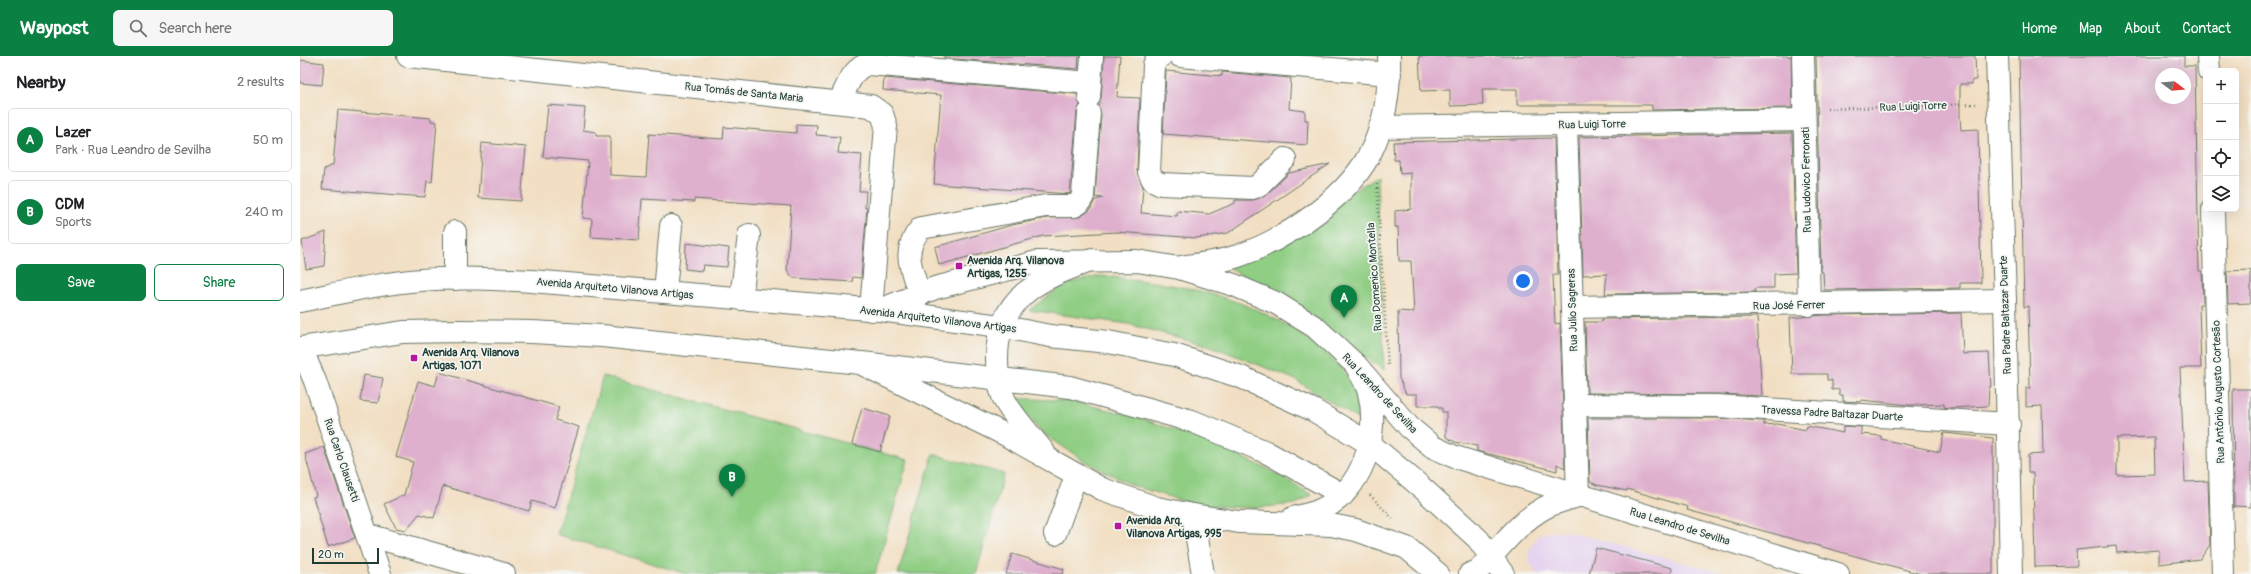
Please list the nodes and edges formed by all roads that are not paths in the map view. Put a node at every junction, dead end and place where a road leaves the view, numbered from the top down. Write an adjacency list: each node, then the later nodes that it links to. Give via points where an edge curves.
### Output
1 (408, 56): 11 (street, Rua Tomás de Santa Maria)
2 (1092, 56): 10 (street)
3 (1162, 56): 15 (street, via 1157,58 1154,65 1149,172 1153,180 1161,184 1252,188 1259,185)
4 (1180, 56): 8 (street)
5 (1803, 56): 12 (street, Rua Ludovico Ferronati)
6 (1997, 56): 26 (street, Rua Padre Baltazar Duarte)
7 (2208, 56): 9 (street)
8 (1390, 65): 14 (street, via 1386,112)
9 (2209, 68)
10 (1090, 83): 11 (street, via 869,64 854,72); 24 (street, via 1083,196 1080,203 1074,206 1046,206 921,228 913,238 908,254)
11 (840, 102): 30 (street, Rua Tomás de Santa Maria, via 871,106 882,114 886,126)
12 (1804, 115): 13 (street, Rua Luigi Torre); 28 (street, Rua Ludovico Ferronati)
13 (1566, 124): 14 (street, Rua Luigi Torre); 29 (street, Rua Julio Sagreras)
14 (1377, 136): 21 (street, via 1350,181 1324,206 1283,235 1262,247 1236,256)
15 (1285, 159)
16 (2213, 212): 55 (street, Rua Antônio Augusto Cortesão)
17 (671, 226): 23 (street)
18 (455, 232): 22 (street)
19 (749, 235): 25 (street)
20 (1092, 260): 21 (street, Rua Leandro de Sevilha, via 1136,261); 24 (street, Rua Leandro de Sevilha, via 1037,262 935,288); 31 (street, via 1050,275 1029,289 1009,310)
21 (1179, 268): 34 (street, Rua Leandro de Sevilha, via 1234,285 1276,303 1315,327)
22 (455, 279): 23 (street, Avenida Arquiteto Vilanova Artigas, via 531,281); 27 (street, Avenida Arquiteto Vilanova Artigas, via 372,286)
23 (665, 292): 25 (street, Avenida Arquiteto Vilanova Artigas)
24 (920, 295): 30 (street, Rua Leandro de Sevilha)
25 (741, 299): 30 (street, Avenida Arquiteto Vilanova Artigas)
26 (2005, 300): 28 (street, Rua José Ferrer); 37 (street, Rua Padre Baltazar Duarte)
27 (300, 301)
28 (1809, 305): 29 (street, Rua José Ferrer)
29 (1572, 307): 36 (street, Rua Julio Sagreras)
30 (875, 310): 31 (street, Avenida Arquiteto Vilanova Artigas)
31 (1000, 326): 35 (street); 38 (street, Avenida Arquiteto Vilanova Artigas, via 1174,355 1241,377 1313,410)
32 (300, 348): 33 (street, via 403,332 532,332 602,336); 46 (street, Rua Carlo Clausetti, via 315,382)
33 (860, 363): 35 (street); 39 (street, via 972,417)
34 (1356, 365): 38 (street, via 1369,392 1372,416); 42 (street, Rua Leandro de Sevilha, via 1410,427 1433,447 1455,457)
35 (996, 378): 39 (street, via 1007,405); 41 (street, via 1070,387 1192,421 1266,452)
36 (1574, 404): 37 (street, Travessa Padre Baltazar Duarte, via 1716,406); 42 (street, Rua Julio Sagreras)
37 (2009, 424): 54 (street, Rua Padre Baltazar Duarte)
38 (1370, 444): 41 (street, via 1355,481); 47 (street, Avenida Arquiteto Vilanova Artigas, via 1478,539)
39 (1052, 462): 40 (street)
40 (1076, 476): 43 (street, via 1102,489 1151,507); 45 (street)
41 (1343, 495): 44 (street, via 1320,510)
42 (1578, 496): 47 (street, via 1546,507 1522,524); 53 (street, Rua Leandro de Sevilha)
43 (1193, 515): 44 (street, via 1239,522); 51 (street)
44 (1279, 522): 48 (street, via 1331,525 1379,536 1407,548)
45 (1055, 534)
46 (368, 535): 49 (street, Rua Carlo Clausetti); 50 (street)
47 (1497, 566): 52 (street)
48 (1439, 572)
49 (380, 574)
50 (504, 574)
51 (1203, 574)
52 (1470, 574)
53 (1838, 574)
54 (2011, 574)
55 (2223, 574)

